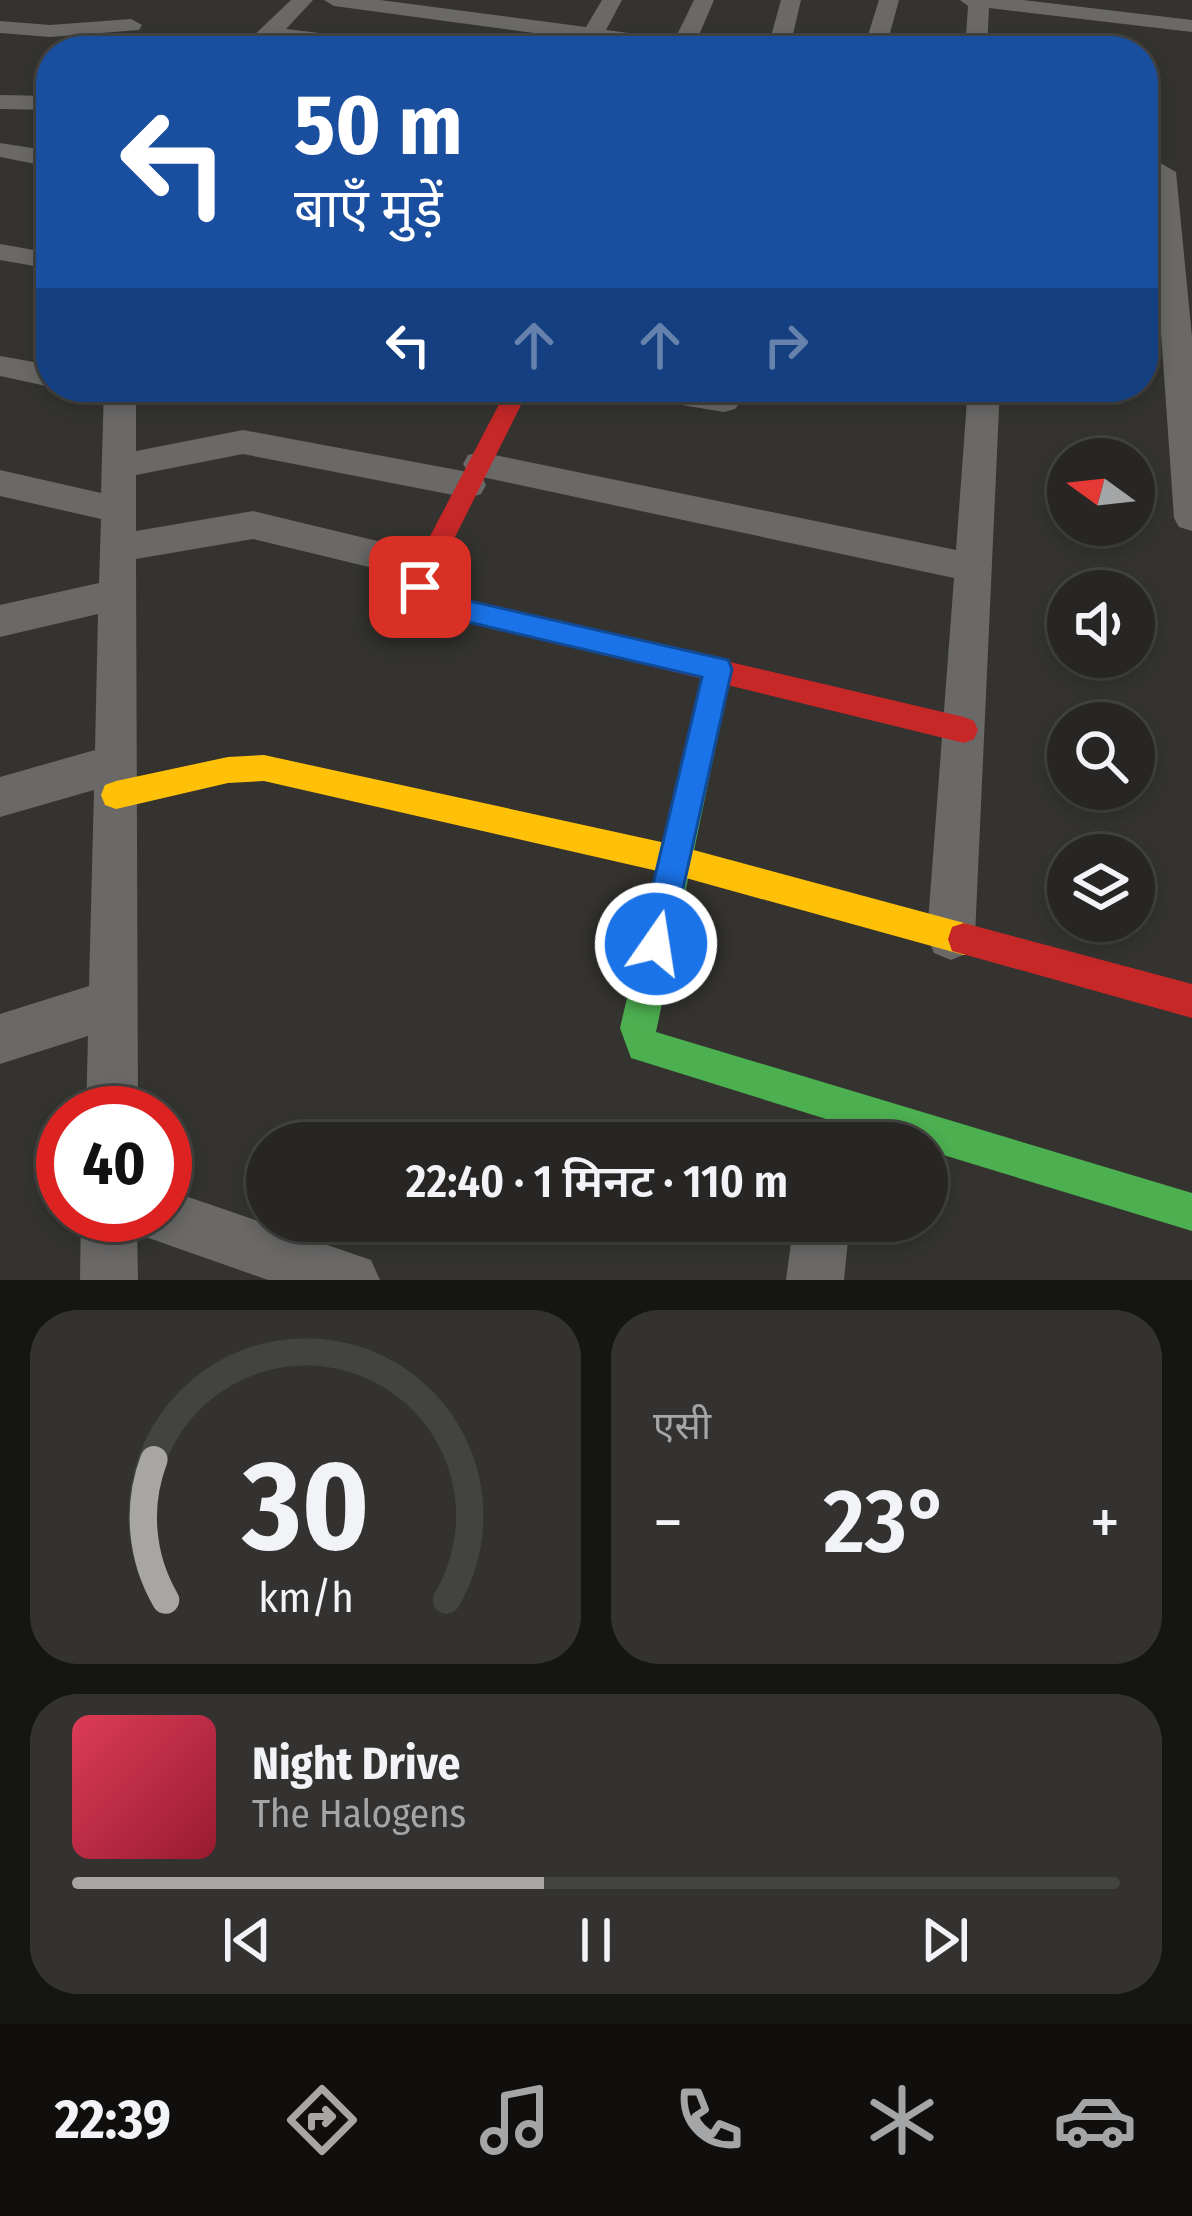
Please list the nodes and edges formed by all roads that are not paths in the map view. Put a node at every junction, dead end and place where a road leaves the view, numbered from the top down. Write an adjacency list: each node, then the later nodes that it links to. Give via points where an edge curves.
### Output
1 (133, 0): 9 (street)
2 (303, 0): 12 (street)
3 (334, 0): 15 (street)
4 (612, 0): 16 (street)
5 (704, 0): 17 (street)
6 (791, 0): 18 (street)
7 (889, 0): 19 (street)
8 (974, 0): 10 (street); 20 (street)
9 (131, 25): 11 (street); 13 (street)
10 (1192, 26)
11 (0, 27)
12 (269, 34): 14 (street)
13 (131, 36)
14 (286, 36)
15 (541, 36)
16 (592, 36)
17 (688, 36)
18 (782, 36)
19 (878, 36)
20 (975, 36)
21 (0, 102): 22 (street)
22 (36, 103)
23 (0, 150): 24 (street)
24 (36, 156)
25 (1158, 169): 28 (street)
26 (0, 252): 27 (street)
27 (36, 258)
28 (1158, 277)
29 (1158, 304): 38 (street)
30 (0, 366): 31 (street)
31 (36, 373)
32 (118, 402): 35 (street)
33 (512, 402): 36 (street)
34 (983, 402): 41 (street)
35 (116, 467): 36 (street, via 243,442); 39 (street)
36 (475, 475): 40 (street); 41 (street)
37 (0, 483): 39 (street)
38 (1192, 518)
39 (118, 528): 40 (street, via 253,525); 42 (street)
40 (428, 568): 44 (street, via 420,587 430,603)
41 (974, 568): 45 (street)
42 (119, 595): 43 (street); 46 (street)
43 (0, 621)
44 (718, 669): 45 (street); 48 (street)
45 (964, 730): 49 (street)
46 (114, 780): 47 (street); 48 (street, via 264,768); 51 (street)
47 (0, 797)
48 (674, 860): 49 (street); 54 (street, via 639,1040)
49 (951, 936): 50 (street)
50 (1192, 1000)
51 (114, 1003): 52 (street); 53 (street)
52 (0, 1039)
53 (112, 1086)
54 (828, 1122)
55 (948, 1152): 56 (street)
56 (1192, 1212)
57 (192, 1226): 61 (street)
58 (109, 1242): 60 (street)
59 (820, 1242): 62 (street)
60 (109, 1280)
61 (351, 1280)
62 (815, 1280)

